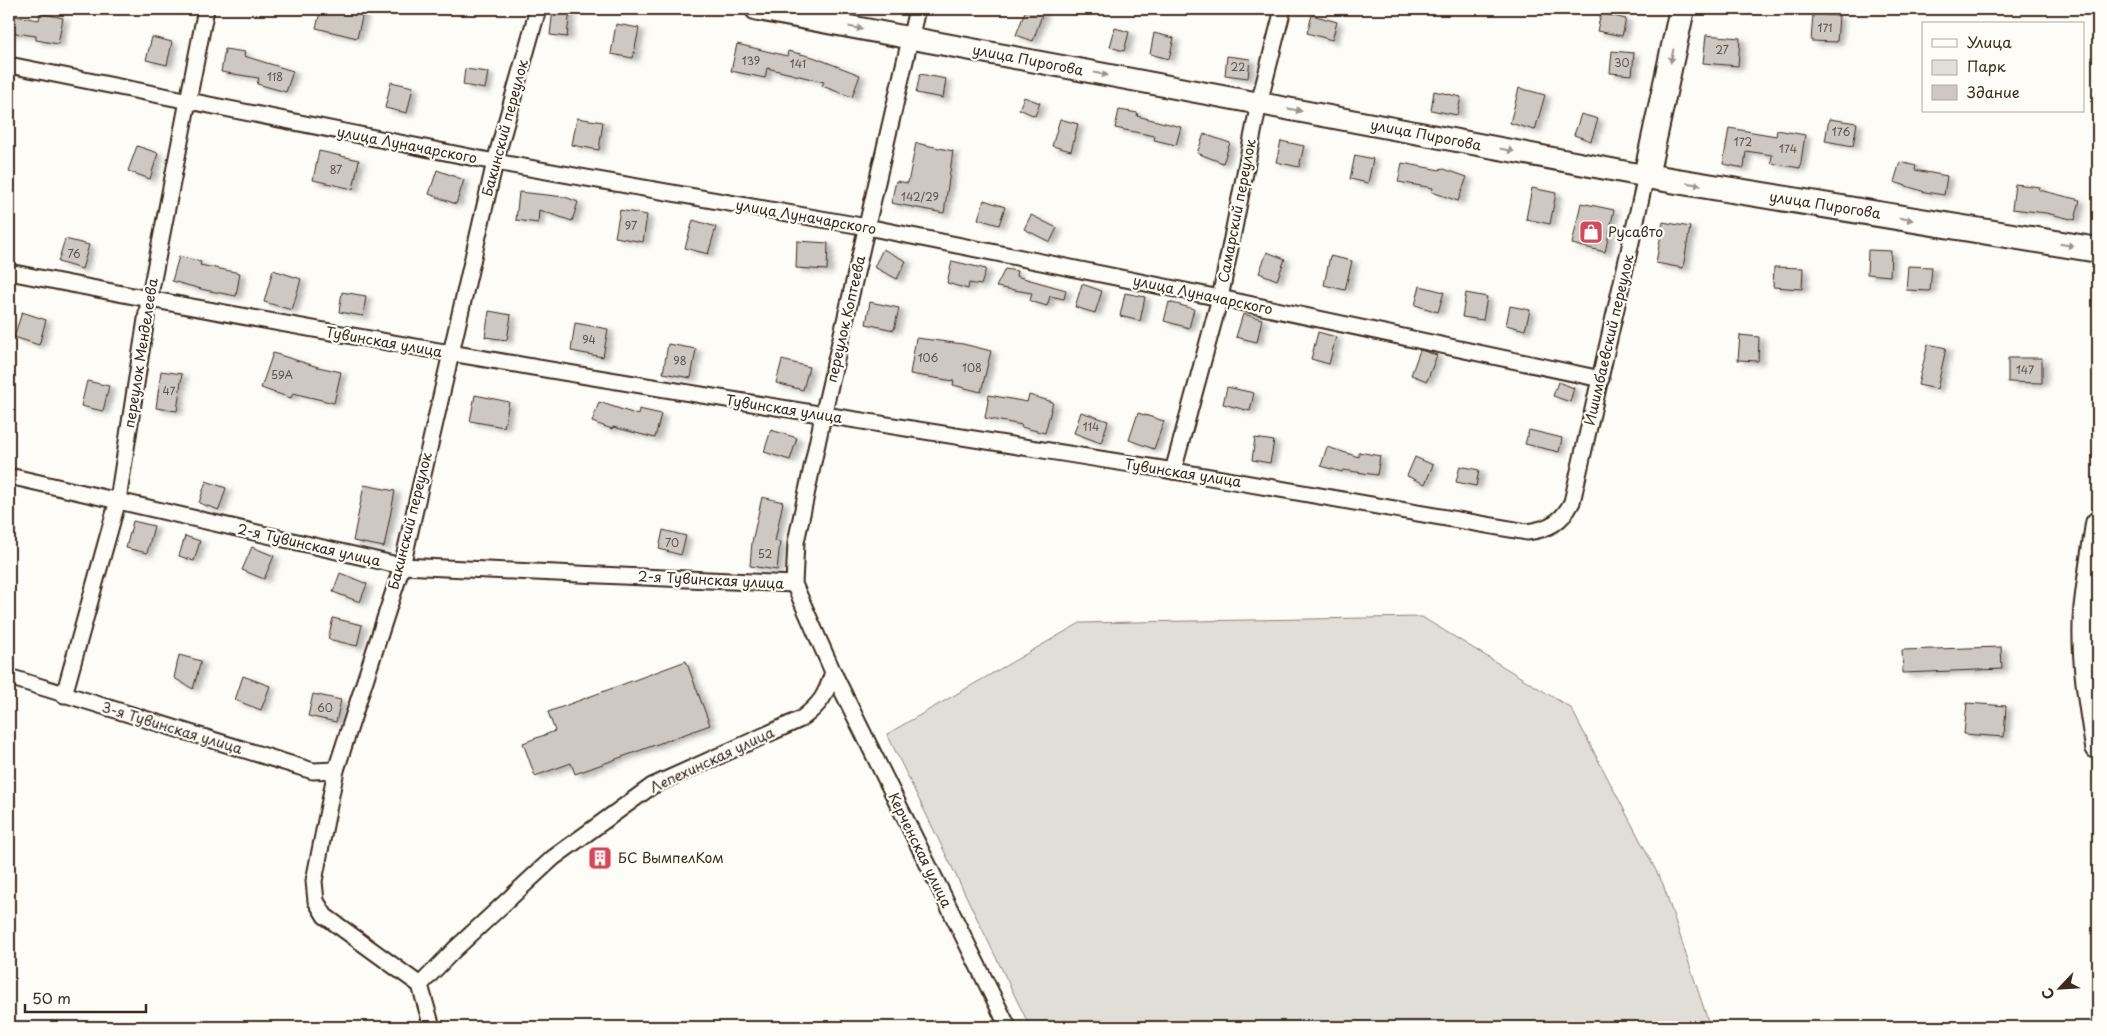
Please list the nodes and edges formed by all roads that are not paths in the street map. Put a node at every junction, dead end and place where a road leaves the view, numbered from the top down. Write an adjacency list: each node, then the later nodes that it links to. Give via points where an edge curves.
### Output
1 (206, 9): 9 (street, переулок Менделеева)
2 (538, 9): 11 (street, Бакинский переулок)
3 (756, 9): 7 (main road, улица Пирогова, one-way to 7)
4 (917, 9): 7 (street, переулок Коптеева)
5 (1283, 9): 10 (street, Самарский переулок)
6 (1682, 9): 12 (main road, Ишимбаевский переулок, one-way to 12)
7 (910, 38): 10 (main road, улица Пирогова, one-way to 10); 13 (street, переулок Коптеева)
8 (9, 65): 9 (street, улица Луначарского)
9 (187, 102): 11 (street, улица Луначарского); 17 (street, переулок Менделеева)
10 (1259, 103): 12 (main road, улица Пирогова, one-way to 12); 16 (street, Самарский переулок)
11 (495, 162): 13 (street, улица Луначарского); 18 (street, Бакинский переулок)
12 (1646, 176): 14 (main road, улица Пирогова, one-way to 14); 19 (street, Ишимбаевский переулок)
13 (867, 228): 16 (street, улица Луначарского); 20 (street, переулок Коптеева)
14 (2098, 250)
15 (9, 272): 17 (street, Тувинская улица)
16 (1220, 298): 19 (street, улица Луначарского); 21 (street, Самарский переулок)
17 (149, 300): 18 (street, Тувинская улица); 23 (street, переулок Менделеева)
18 (450, 354): 20 (street, Тувинская улица); 26 (street, Бакинский переулок)
19 (1601, 378): 24 (street, Ишимбаевский переулок, via 1572,502)
20 (823, 416): 21 (street, Тувинская улица); 27 (street, переулок Коптеева, via 796,542)
21 (1173, 471): 24 (street, Тувинская улица, via 1527,532 1544,529)
22 (9, 476): 23 (street, 2-я Тувинская улица)
23 (118, 500): 26 (street, 2-я Тувинская улица); 31 (street, переулок Менделеева)
24 (1558, 520)
25 (2098, 524): 28 (main road)
26 (402, 566): 27 (street, 2-я Тувинская улица); 33 (street, Бакинский переулок)
27 (794, 584): 29 (street)
28 (2092, 613): 32 (main road, via 2088,668)
29 (833, 672): 34 (street, Лепехинская улица, via 827,692 801,719 652,786 553,858); 36 (street, Керченская улица)
30 (9, 677): 31 (street, 3-я Тувинская улица)
31 (64, 695): 33 (street, 3-я Тувинская улица, via 313,771)
32 (2098, 747)
33 (336, 770): 34 (street, Бакинский переулок, via 314,881 316,901 325,916)
34 (420, 985): 35 (street)
35 (432, 1027)
36 (1008, 1027)

